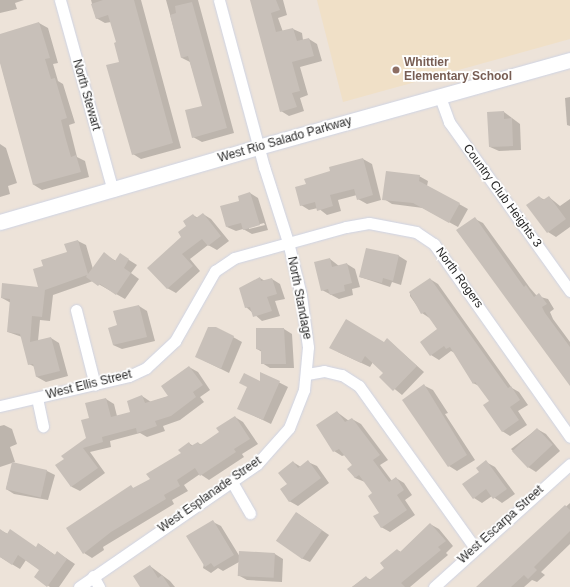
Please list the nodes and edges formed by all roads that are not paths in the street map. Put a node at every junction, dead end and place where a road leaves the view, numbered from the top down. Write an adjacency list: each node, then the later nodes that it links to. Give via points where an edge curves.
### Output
1 (60, 0): 6 (street, North Stewart)
2 (219, 0): 5 (street, North Standage)
3 (570, 60): 4 (main road, West Rio Salado Parkway)
4 (440, 97): 5 (main road, West Rio Salado Parkway); 9 (street, Country Club Heights 3, via 449,122)
5 (258, 147): 6 (main road, West Rio Salado Parkway); 8 (street, North Standage)
6 (113, 190): 7 (main road, West Rio Salado Parkway)
7 (0, 222)
8 (288, 242): 11 (street, North Standage, via 306,322); 12 (street, West Ellis Street, via 234,258 215,272 175,341 160,357 146,368 129,376); 16 (street, North Rogers, via 369,223 416,232 434,244)
9 (570, 291)
10 (76, 310): 12 (street)
11 (307, 374): 18 (street, West Esplanade Street, via 304,390 289,428 257,464); 20 (street, via 342,375 359,386)
12 (95, 385): 13 (street, West Ellis Street)
13 (37, 398): 14 (street, West Ellis Street); 15 (street)
14 (0, 406)
15 (43, 426)
16 (570, 437)
17 (570, 464): 20 (street, West Escarpa Street)
18 (232, 482): 19 (street); 21 (street, West Esplanade Street)
19 (250, 513)
20 (475, 548): 24 (street, West Escarpa Street)
21 (93, 576): 22 (street, West Esplanade Street); 23 (street)
22 (79, 587)
23 (99, 587)
24 (434, 587)

